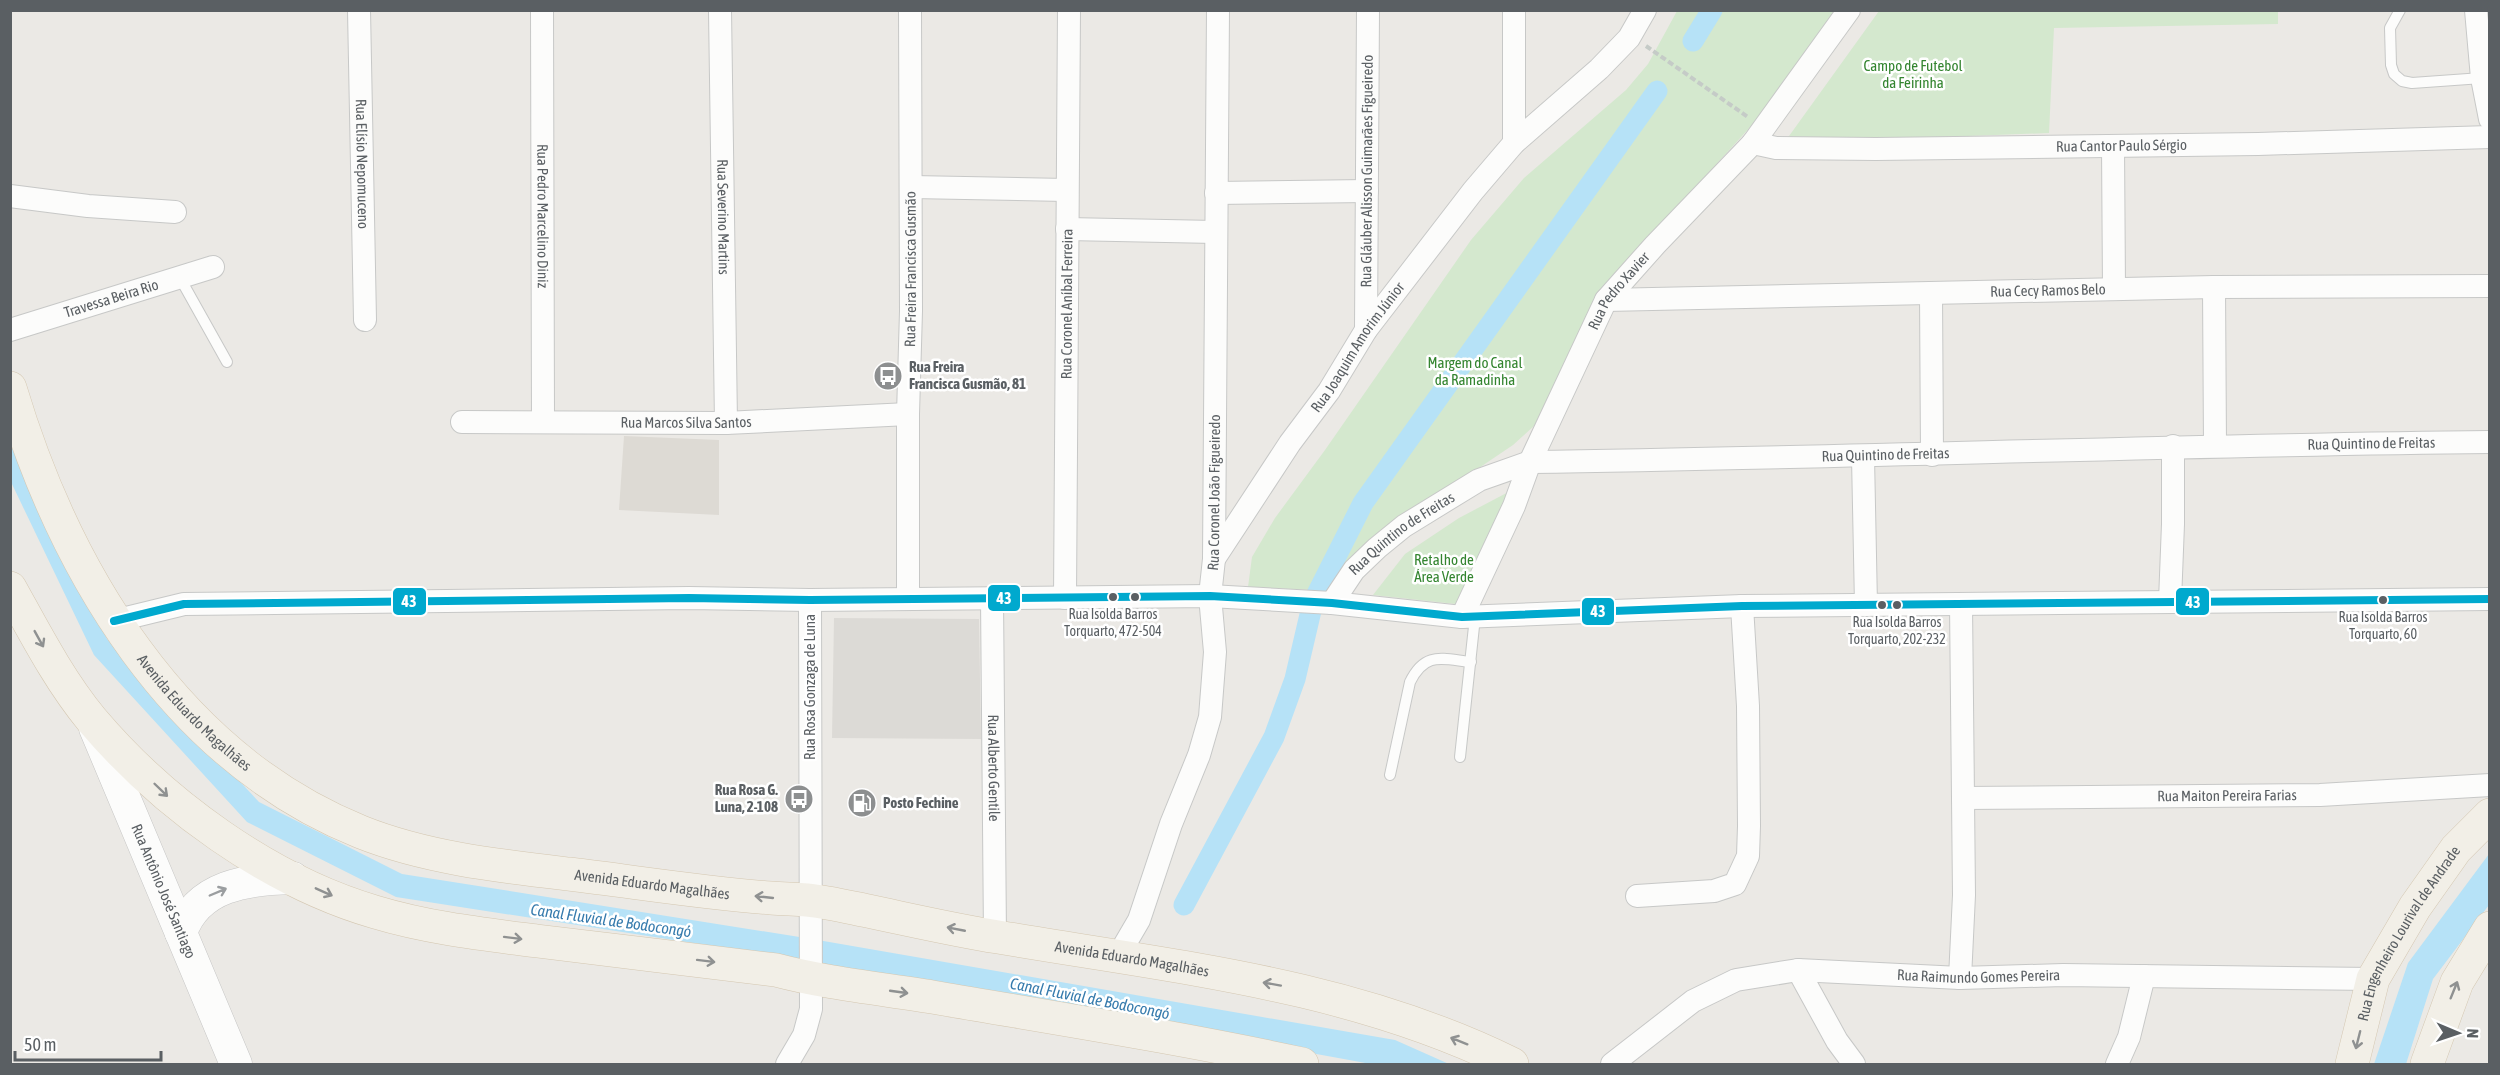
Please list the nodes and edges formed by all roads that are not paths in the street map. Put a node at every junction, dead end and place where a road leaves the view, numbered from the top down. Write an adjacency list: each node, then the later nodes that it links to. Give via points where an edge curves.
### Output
1 (359, 10): 34 (street, Rua Elísio Nepomuceno)
2 (542, 10): 41 (street, Rua Pedro Marcelino Diniz)
3 (720, 10): 42 (street, Rua Severino Martins)
4 (910, 10): 19 (street, Rua Freira Francisca Gusmão)
5 (1069, 10): 20 (street, Rua Coronel Aníbal Ferreira)
6 (1218, 10): 22 (street, Rua Coronel João Figueiredo)
7 (1368, 10): 21 (street, Rua Gláuber Alisson Guimarães Figueiredo)
8 (1514, 10): 17 (street)
9 (1646, 10): 17 (street, Rua Joaquim Amorim Júnior, via 1631,35 1599,69)
10 (1849, 10): 15 (street, Rua Pedro Xavier)
11 (2400, 10): 13 (lane, via 2390,28 2391,65 2402,81)
12 (2476, 10): 13 (street)
13 (2482, 78): 14 (street)
14 (2490, 119)
15 (1758, 135): 18 (street, Rua Cantor Paulo Sérgio, via 1776,148 1798,149); 33 (street, Rua Pedro Xavier)
16 (2490, 137): 18 (street, Rua Cantor Paulo Sérgio)
17 (1514, 143): 36 (street, Rua Joaquim Amorim Júnior)
18 (2113, 146): 31 (street)
19 (912, 187): 20 (street); 39 (street, Rua Freira Francisca Gusmão)
20 (1066, 190): 25 (street, Rua Coronel Aníbal Ferreira)
21 (1367, 191): 22 (street); 36 (street, Rua Gláuber Alisson Guimarães Figueiredo)
22 (1216, 193): 26 (street, Rua Coronel João Figueiredo)
23 (10, 196): 24 (street)
24 (175, 212)
25 (1067, 230): 26 (street); 53 (street, Rua Coronel Aníbal Ferreira)
26 (1215, 232): 49 (street, Rua Coronel João Figueiredo)
27 (213, 267): 28 (street, Travessa Beira Rio)
28 (180, 278): 35 (street, Travessa Beira Rio); 37 (lane)
29 (2490, 286): 30 (street, Rua Cecy Ramos Belo)
30 (2214, 287): 31 (street, Rua Cecy Ramos Belo); 45 (street)
31 (2114, 289): 32 (street, Rua Cecy Ramos Belo)
32 (1930, 293): 33 (street, Rua Cecy Ramos Belo); 46 (street)
33 (1606, 300): 48 (street, Rua Pedro Xavier)
34 (365, 320)
35 (10, 330)
36 (1366, 330): 49 (street, Rua Joaquim Amorim Júnior, via 1329,392 1290,443)
37 (227, 362)
38 (10, 388): 63 (main road, Avenida Eduardo Magalhães, via 28,447 68,537)
39 (908, 414): 42 (street, Rua Marcos Silva Santos); 55 (street, Rua Freira Francisca Gusmão)
40 (462, 422): 41 (street, Rua Marcos Silva Santos)
41 (543, 422): 42 (street, Rua Marcos Silva Santos)
42 (726, 423)
43 (2490, 442): 45 (street, Rua Quintino de Freitas)
44 (2174, 446): 45 (street, Rua Quintino de Freitas); 46 (street, Rua Quintino de Freitas); 57 (street)
45 (2215, 446)
46 (1932, 455): 47 (street, Rua Quintino de Freitas)
47 (1863, 457): 48 (street, Rua Quintino de Freitas); 60 (street)
48 (1530, 462): 58 (street, Rua Quintino de Freitas, via 1479,480 1404,526 1354,570); 62 (street, Rua Pedro Xavier)
49 (1214, 559): 51 (street, Rua Coronel João Figueiredo)
50 (10, 588): 65 (main road, one-way to 65, via 50,660)
51 (1210, 596): 53 (street); 58 (street); 77 (street, Rua Coronel João Figueiredo, via 1215,652 1210,717 1139,920)
52 (992, 598): 53 (street); 55 (street); 76 (street, Rua Alberto Gentile)
53 (1065, 598)
54 (2490, 598): 57 (street)
55 (908, 599): 56 (street)
56 (810, 600): 63 (street, via 184,604); 73 (street, Rua Rosa Gonzaga de Luna)
57 (2170, 601): 59 (street)
58 (1332, 603): 62 (street)
59 (1961, 604): 60 (street); 69 (street)
60 (1866, 605): 61 (street)
61 (1742, 606): 62 (street); 72 (street, via 1748,706 1748,856 1735,884 1714,891)
62 (1468, 617): 64 (lane)
63 (114, 621): 73 (main road, Avenida Eduardo Magalhães, one-way to 63, via 770,898 533,870 423,850 362,832 317,812 243,765 188,714)
64 (1472, 662): 66 (lane); 67 (lane, via 1437,658 1423,663 1414,674)
65 (91, 719): 71 (main road, one-way to 71, via 167,796 232,844); 75 (street, Rua Antônio José Santiago)
66 (1460, 758)
67 (1390, 775)
68 (2490, 785): 69 (street, Rua Maiton Pereira Farias, via 2308,795)
69 (1963, 798): 81 (street)
70 (2490, 815): 82 (main road, Rua Engenheiro Lourival de Andrade, via 2456,849 2415,907)
71 (293, 878): 75 (street, one-way to 71, via 186,918 209,896 247,882); 79 (main road, one-way to 79, via 373,912 411,922)
72 (1637, 896)
73 (810, 909): 76 (main road, Avenida Eduardo Magalhães, one-way to 73); 79 (street, Rua Rosa Gonzaga de Luna)
74 (2490, 928): 91 (main road, one-way to 74, via 2457,982)
75 (181, 933): 83 (street, Rua Antônio José Santiago)
76 (995, 937): 77 (main road, Avenida Eduardo Magalhães)
77 (1118, 956): 86 (main road, Avenida Eduardo Magalhães, one-way to 77, via 1414,1023 1304,990)
78 (1798, 970): 81 (street, Rua Raimundo Gomes Pereira); 87 (street, Rua Raimundo Gomes Pereira, via 1736,980 1693,1001); 88 (street)
79 (810, 972): 84 (street, Rua Rosa Gonzaga de Luna, via 811,1009 804,1035); 85 (main road, one-way to 85)
80 (2144, 976): 81 (street, Rua Raimundo Gomes Pereira); 82 (street, Rua Raimundo Gomes Pereira); 89 (street, via 2129,1036)
81 (1960, 978)
82 (2373, 979): 90 (main road, Rua Engenheiro Lourival de Andrade, one-way to 90)
83 (236, 1065)
84 (787, 1065)
85 (1302, 1065)
86 (1512, 1065)
87 (1612, 1065)
88 (1854, 1065)
89 (2117, 1065)
90 (2352, 1065)
91 (2427, 1065)

